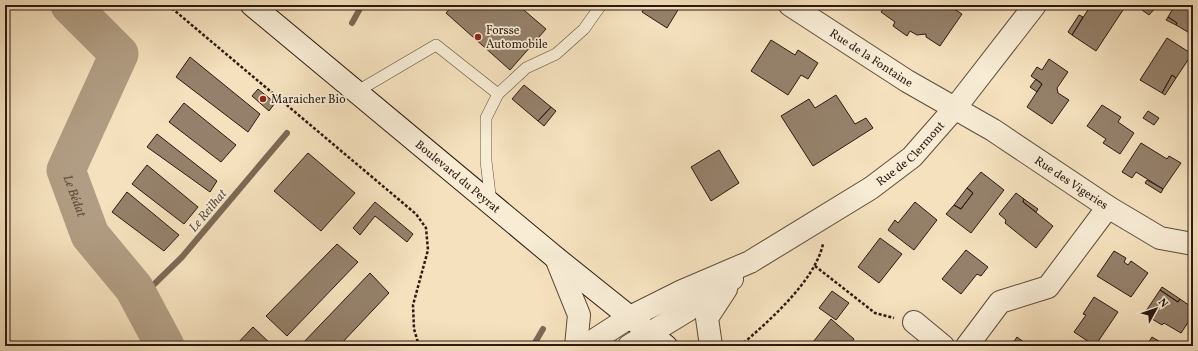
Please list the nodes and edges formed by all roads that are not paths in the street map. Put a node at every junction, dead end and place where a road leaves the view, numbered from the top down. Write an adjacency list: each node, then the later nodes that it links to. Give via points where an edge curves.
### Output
1 (252, 5): 5 (street, Boulevard du Peyrat)
2 (601, 5): 6 (lane, via 584,29 556,54 526,68)
3 (790, 5): 7 (street, Rue de la Fontaine, via 907,81)
4 (1035, 5): 7 (street, Rue de Clermont)
5 (356, 92): 6 (lane, via 436,45); 8 (street, Boulevard du Peyrat)
6 (498, 94): 8 (lane, via 486,118 486,161)
7 (955, 108): 9 (street, Rue des Vigeries, via 993,130); 12 (street, Rue de Clermont, via 912,157 871,188)
8 (491, 203): 11 (street, Boulevard du Peyrat)
9 (1108, 207): 10 (street, Rue des Vigeries, via 1160,238); 22 (street, via 1048,286 1000,302)
10 (1193, 244)
11 (556, 258): 14 (street, Boulevard du Peyrat); 17 (street, via 579,315)
12 (750, 262): 13 (street, Rue de Clermont); 14 (street, Rue de Clermont)
13 (730, 282): 16 (street, Rue de Clermont); 20 (street, Rue de Clermont, via 707,318)
14 (630, 317): 16 (street, Boulevard du Peyrat); 18 (street, Rue de Clermont)
15 (914, 322): 21 (street)
16 (658, 339): 19 (street, Rue de Clermont)
17 (576, 346)
18 (585, 346)
19 (629, 346)
20 (711, 346)
21 (944, 346)
22 (967, 346)

